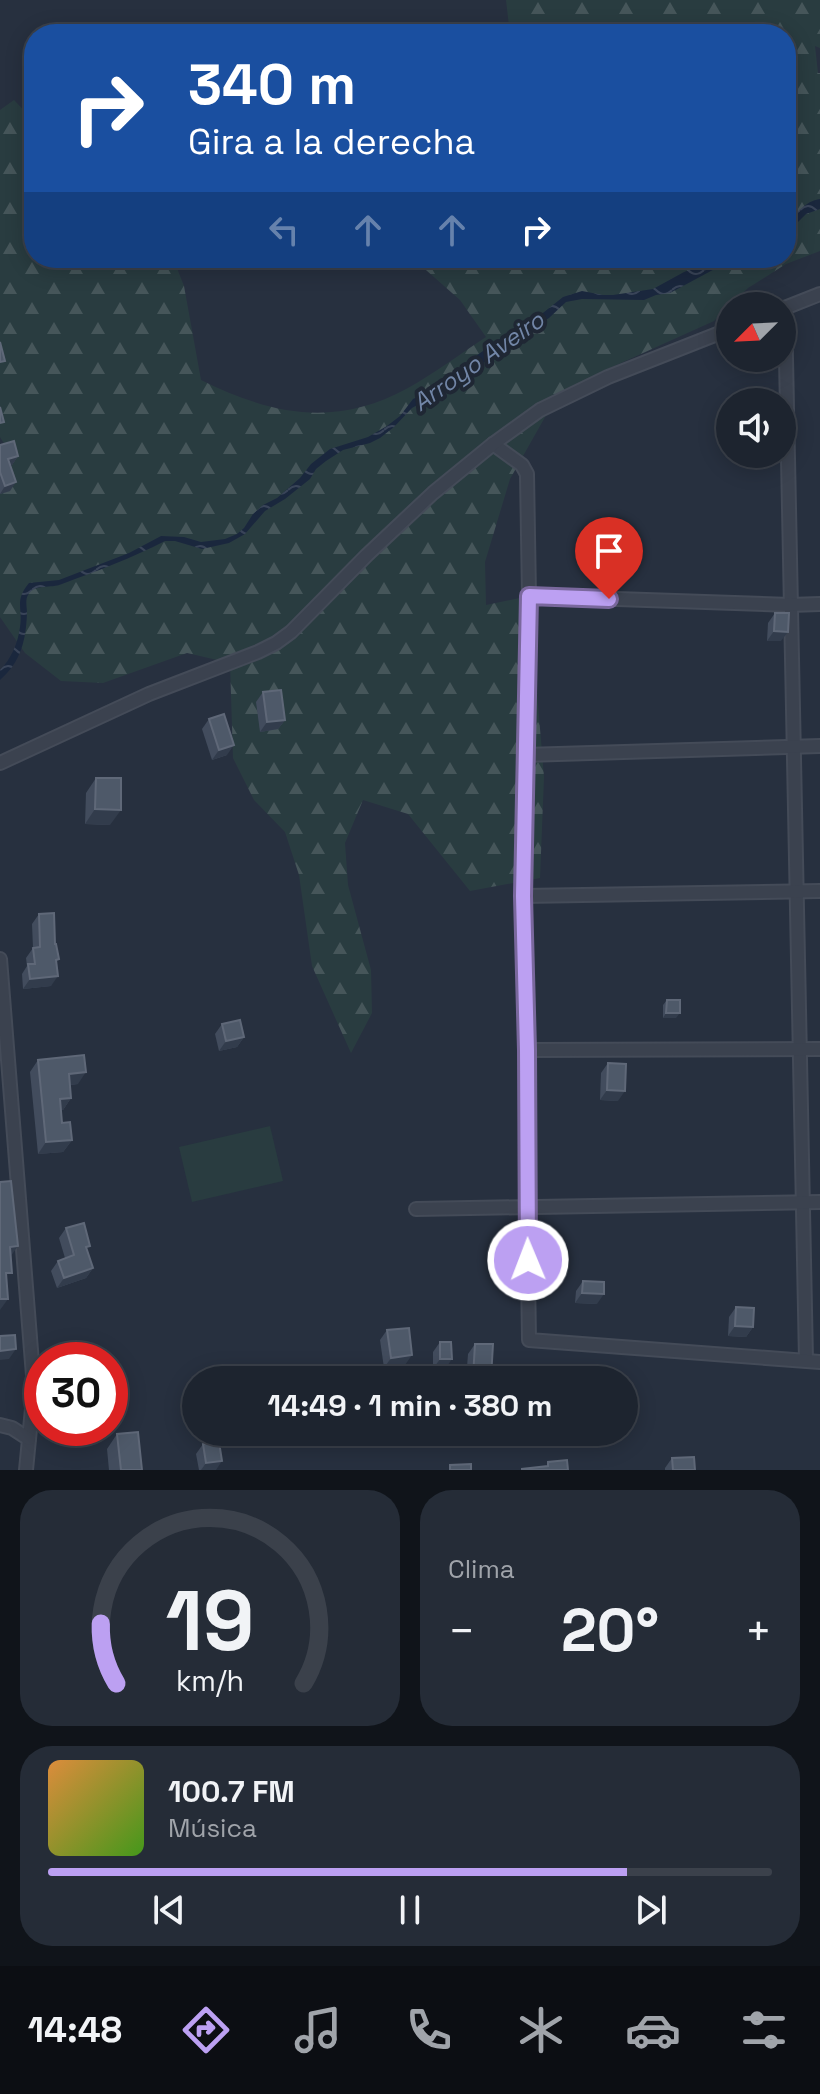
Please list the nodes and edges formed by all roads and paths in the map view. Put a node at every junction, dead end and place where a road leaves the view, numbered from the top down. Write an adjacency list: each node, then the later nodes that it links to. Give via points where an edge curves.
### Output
1 (820, 294): 2 (street)
2 (796, 303)
3 (716, 335): 5 (street, via 540,410)
4 (785, 372): 8 (street)
5 (493, 444): 6 (street, via 527,474); 12 (street, via 433,493 276,643)
6 (529, 596): 8 (street); 11 (street)
7 (820, 604): 8 (street)
8 (790, 605): 10 (street)
9 (820, 746): 10 (street)
10 (793, 747): 11 (street); 13 (street)
11 (525, 755): 15 (street)
12 (0, 763)
13 (796, 891): 14 (street); 15 (street); 18 (street)
14 (820, 891)
15 (523, 896): 20 (street)
16 (0, 959): 17 (street)
17 (1, 980): 25 (street, via 12,1180)
18 (799, 1049): 19 (street); 20 (street); 22 (street)
19 (820, 1049)
20 (527, 1050): 23 (street)
21 (820, 1202): 22 (street)
22 (803, 1203): 23 (street); 26 (street)
23 (527, 1207): 24 (street); 26 (street, via 529,1340)
24 (416, 1209)
25 (29, 1342)
26 (806, 1360): 27 (street)
27 (820, 1362)
28 (0, 1425): 29 (street)
29 (24, 1436)
30 (28, 1446): 31 (street)
31 (26, 1470)

